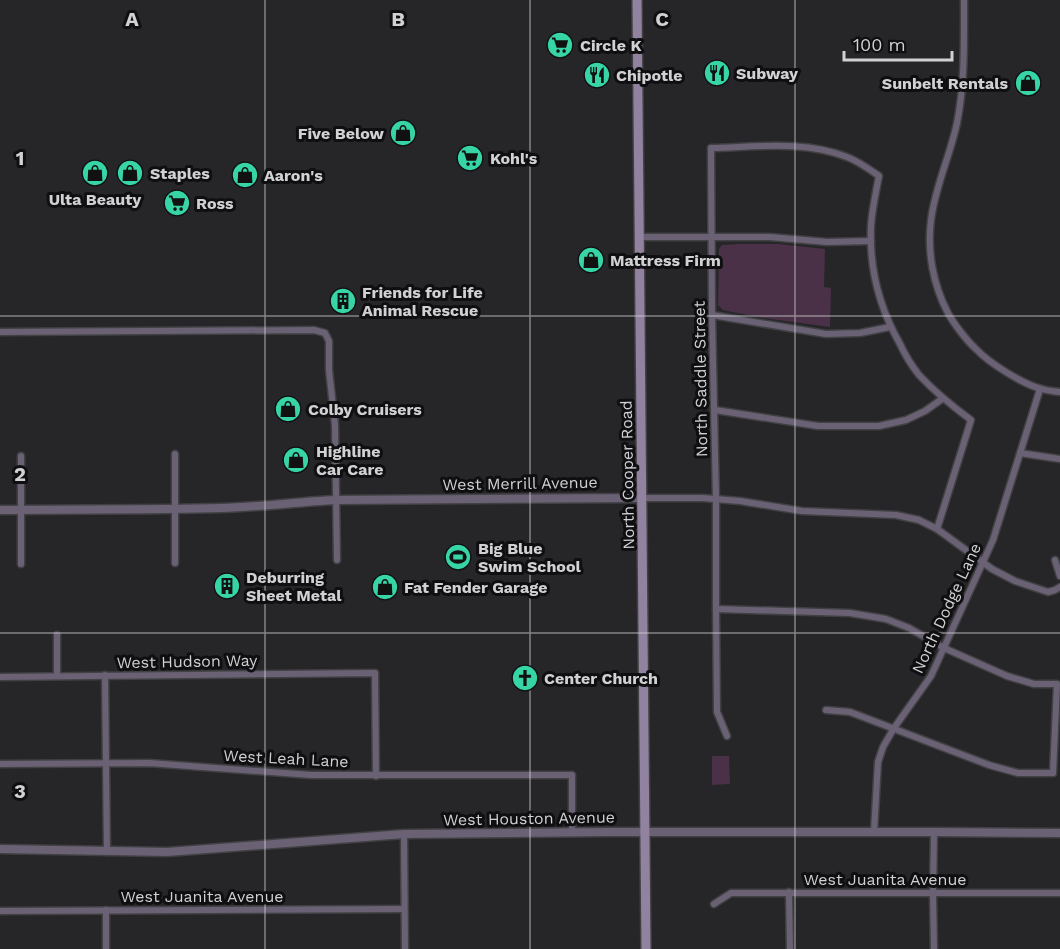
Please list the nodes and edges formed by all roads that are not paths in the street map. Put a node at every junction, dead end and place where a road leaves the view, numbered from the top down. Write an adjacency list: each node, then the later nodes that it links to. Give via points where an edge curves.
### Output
1 (637, 0): 3 (main road, North Cooper Road)
2 (964, 0): 9 (street, via 957,124 932,211 932,267 948,313 976,350)
3 (639, 237): 4 (street); 17 (main road, North Cooper Road)
4 (712, 238): 5 (street); 5 (street, North Saddle Street, via 711,148 799,146 847,157 879,176); 6 (street, North Saddle Street)
5 (871, 241): 7 (street, via 871,261)
6 (712, 315): 7 (street, via 826,333 860,333); 12 (street, North Saddle Street)
7 (890, 327): 11 (street, via 918,373)
8 (0, 332): 19 (street, via 325,333 329,341 335,425)
9 (1040, 389): 10 (street); 13 (street, North Dodge Lane)
10 (1060, 392)
11 (942, 399): 12 (street, via 906,420 879,426 818,426); 23 (street, via 971,420)
12 (715, 410): 18 (street, North Saddle Street)
13 (1020, 453): 16 (street); 26 (street, North Dodge Lane)
14 (175, 454): 20 (street)
15 (21, 456): 21 (street)
16 (1060, 459)
17 (642, 498): 18 (street, West Merrill Avenue); 19 (street, West Merrill Avenue); 44 (main road, North Cooper Road)
18 (716, 499): 23 (street, West Merrill Avenue, via 802,511 896,515); 31 (street, North Saddle Street)
19 (335, 500): 20 (street, West Merrill Avenue); 24 (street)
20 (175, 508): 21 (street, West Merrill Avenue); 27 (street)
21 (21, 509): 22 (street, West Merrill Avenue); 28 (street)
22 (0, 510)
23 (937, 529): 26 (street, West Merrill Avenue)
24 (337, 560)
25 (1055, 560): 29 (street)
26 (983, 562): 30 (street, West Merrill Avenue, via 1015,581 1047,592); 33 (street, North Dodge Lane)
27 (175, 563)
28 (21, 564)
29 (1060, 576)
30 (1058, 588)
31 (716, 609): 33 (street, via 850,613 886,619); 39 (street, North Saddle Street, via 717,712)
32 (57, 635): 36 (street)
33 (944, 648): 38 (street, North Dodge Lane, via 931,676); 38 (street, via 1007,676 1034,684 1057,684 1053,773 1018,773 989,765)
34 (105, 675): 36 (street, West Hudson Way); 40 (street); 42 (street, West Hudson Way, via 375,673)
35 (0, 676): 36 (street, West Hudson Way)
36 (57, 676)
37 (826, 710): 38 (street, via 850,712)
38 (894, 728): 45 (street, North Dodge Lane, via 878,762)
39 (727, 736)
40 (106, 763): 41 (street, West Leah Lane); 42 (street, West Leah Lane); 50 (street)
41 (0, 764)
42 (376, 776): 43 (street, West Leah Lane, via 572,775)
43 (572, 832): 44 (street, West Houston Avenue); 48 (street, West Houston Avenue)
44 (646, 832): 45 (street, West Houston Avenue); 60 (main road, North Cooper Road)
45 (874, 832): 46 (street, West Houston Avenue)
46 (934, 832): 47 (street, West Houston Avenue); 52 (street)
47 (1060, 833)
48 (404, 834): 50 (street, West Houston Avenue, via 184,852); 55 (street)
49 (0, 849): 50 (street, West Houston Avenue)
50 (107, 852)
51 (789, 892): 52 (street, West Juanita Avenue); 54 (street, West Juanita Avenue, via 731,893); 61 (street)
52 (933, 893): 53 (street, West Juanita Avenue); 62 (street)
53 (1060, 893)
54 (714, 904)
55 (404, 909): 56 (street, West Juanita Avenue); 59 (street)
56 (106, 910): 57 (street, West Juanita Avenue); 58 (street)
57 (0, 911)
58 (106, 949)
59 (405, 949)
60 (646, 949)
61 (790, 949)
62 (934, 949)

